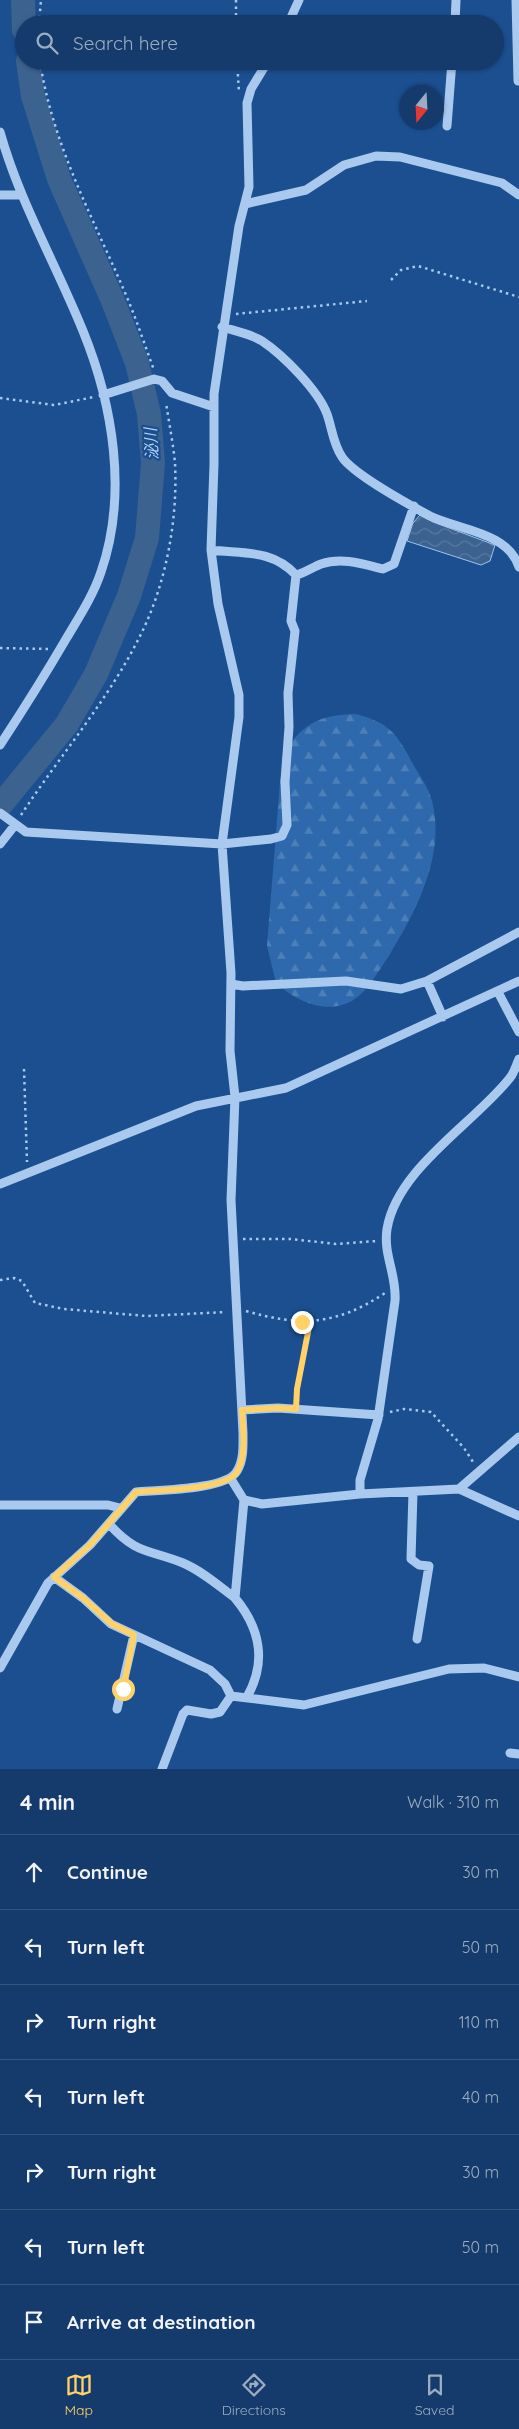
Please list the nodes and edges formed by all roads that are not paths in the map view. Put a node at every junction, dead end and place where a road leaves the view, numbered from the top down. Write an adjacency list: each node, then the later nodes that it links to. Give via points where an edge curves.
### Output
1 (298, 0): 4 (street)
2 (456, 0): 5 (street)
3 (516, 0): 8 (street)
4 (292, 15)
5 (455, 15)
6 (263, 70): 14 (street, via 248,98 250,187)
7 (451, 70): 9 (street)
8 (518, 81)
9 (447, 126)
10 (0, 132): 12 (street)
11 (0, 195): 12 (street)
12 (20, 195): 16 (street, via 84,332)
13 (519, 196): 14 (street, via 502,183 400,156 376,156 344,165 306,190)
14 (245, 204): 15 (street, via 238,226)
15 (222, 327): 17 (street); 18 (street, via 261,340 294,369 319,398 343,458 367,478)
16 (103, 395): 17 (street, via 158,380 172,393); 22 (street, via 116,480 111,527 101,571 87,604 61,649)
17 (214, 407): 19 (street)
18 (414, 506): 20 (street, via 502,544 516,556); 21 (street, via 394,564 383,569 335,561)
19 (211, 550): 21 (street, via 257,552); 26 (street, via 218,604 239,695)
20 (519, 567)
21 (296, 575): 26 (street, via 291,621 295,632 288,693 285,782 288,826 282,836)
22 (0, 745)
23 (0, 813): 24 (street)
24 (11, 822): 25 (street); 26 (street, via 26,832)
25 (0, 844)
26 (222, 844): 30 (street)
27 (519, 932): 28 (street)
28 (427, 981): 30 (street, via 401,989 346,981); 32 (street)
29 (519, 981): 31 (street)
30 (231, 984): 35 (street, via 230,1051)
31 (498, 992): 32 (street); 33 (street)
32 (443, 1017): 35 (street, via 286,1088)
33 (519, 1032)
34 (519, 1059): 38 (street, via 510,1078 406,1186 387,1228 386,1242 396,1285)
35 (235, 1097): 36 (street, via 196,1106); 37 (street, via 231,1200)
36 (0, 1184)
37 (242, 1410): 38 (street, via 278,1408); 40 (street, via 242,1453 238,1471)
38 (379, 1415): 43 (street, via 360,1480)
39 (519, 1437): 41 (street)
40 (231, 1479): 44 (street); 46 (street, via 208,1485 136,1492)
41 (459, 1489): 42 (street); 47 (street)
42 (413, 1492): 43 (street); 52 (street, via 411,1559 419,1565 429,1566)
43 (360, 1494): 44 (street, via 262,1504)
44 (244, 1500): 50 (street)
45 (0, 1505): 46 (street, via 108,1505)
46 (120, 1508): 48 (street)
47 (519, 1516)
48 (109, 1524): 49 (street); 50 (street, via 126,1542 143,1552 190,1566)
49 (54, 1577): 51 (street, via 112,1624); 53 (street)
50 (236, 1598): 57 (street, via 250,1615 260,1653)
51 (134, 1635): 56 (street, via 210,1670 225,1684); 58 (street)
52 (417, 1639)
53 (4, 1654): 54 (street)
54 (0, 1668)
55 (519, 1677): 57 (street, via 484,1668 449,1669 304,1705)
56 (231, 1696): 57 (street); 59 (street, via 220,1712 211,1714 188,1710 183,1714)
57 (247, 1697)
58 (117, 1709)
59 (162, 1769)

